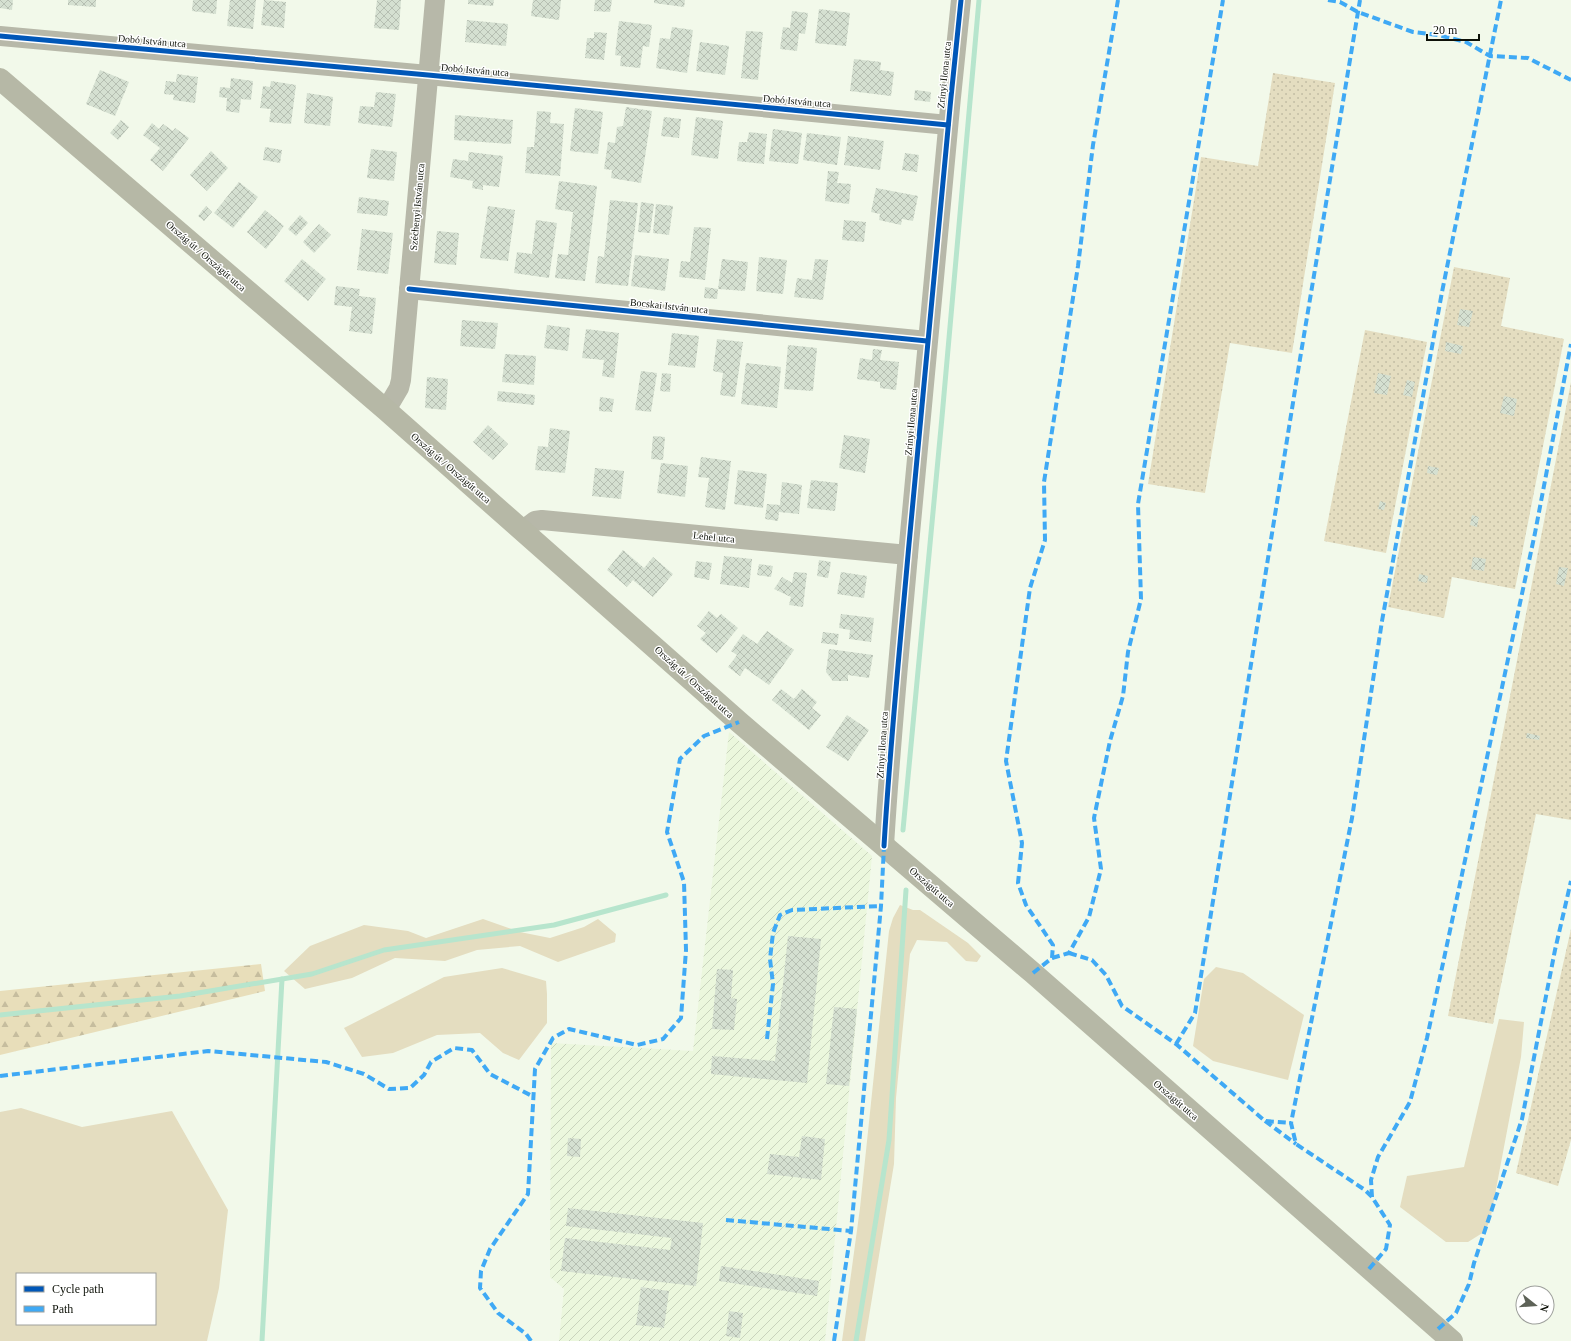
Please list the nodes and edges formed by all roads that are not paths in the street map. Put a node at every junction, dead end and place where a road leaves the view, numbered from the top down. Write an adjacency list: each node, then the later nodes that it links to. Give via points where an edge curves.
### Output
1 (435, 0): 4 (street, Széchenyi István utca)
2 (961, 0): 6 (street, Zrínyi Ilona utca)
3 (0, 36): 4 (street, Dobó István utca)
4 (428, 75): 6 (street, Dobó István utca); 7 (street, Széchenyi István utca)
5 (0, 79): 9 (main road, Ország út / Országút utca)
6 (948, 124): 8 (street, Zrínyi Ilona utca)
7 (409, 289): 8 (street, Bocskai István utca); 9 (street, Széchenyi István utca, via 401,380)
8 (927, 341): 11 (street, Zrínyi Ilona utca)
9 (386, 410): 10 (main road, Ország út / Országút utca)
10 (523, 530): 11 (street, Lehel utca, via 535,521 542,520); 12 (main road, Ország út / Országút utca, via 739,722)
11 (908, 555): 12 (street, Zrínyi Ilona utca, via 895,699)
12 (892, 853): 13 (main road, Országút utca, via 1033,973)
13 (1452, 1341)

